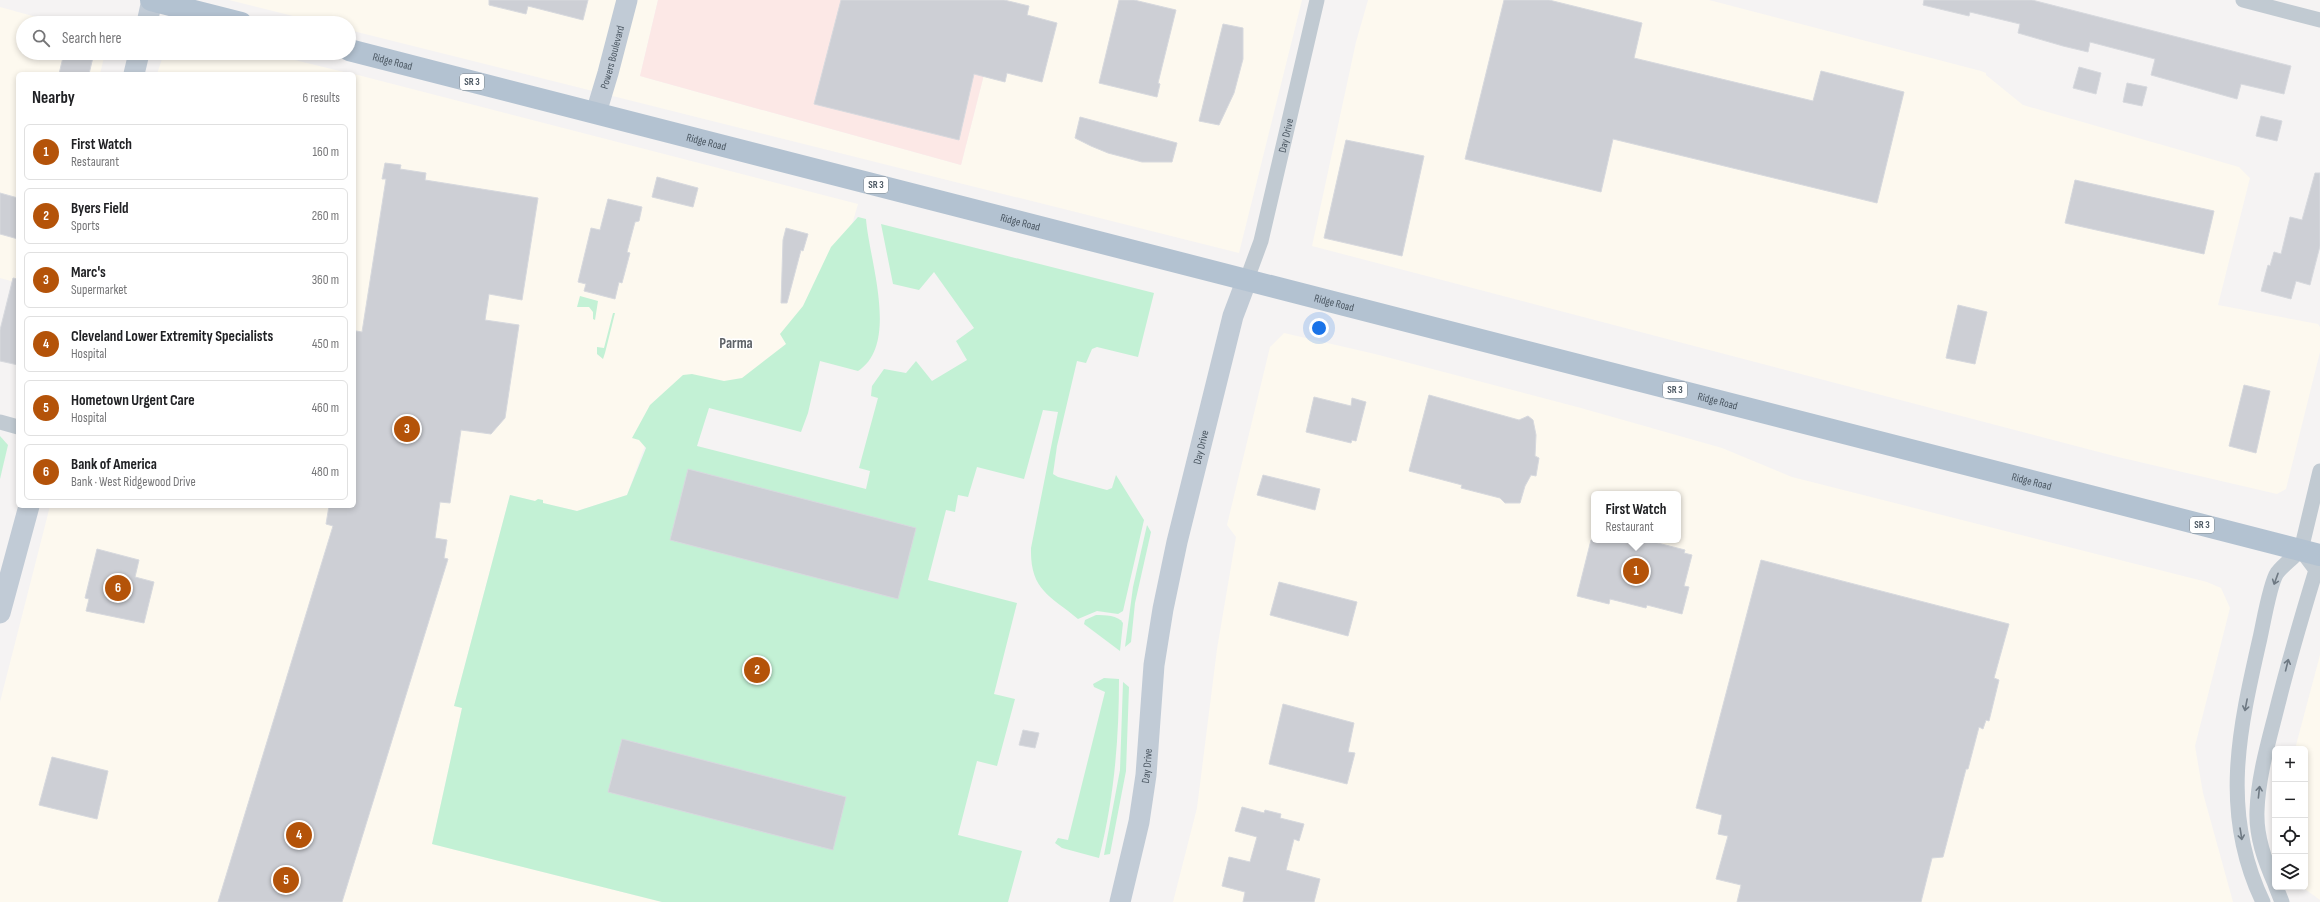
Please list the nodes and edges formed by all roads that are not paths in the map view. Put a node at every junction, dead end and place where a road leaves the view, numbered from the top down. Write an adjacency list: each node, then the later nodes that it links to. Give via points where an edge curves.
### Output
1 (152, 0): 5 (street); 6 (main road)
2 (627, 0): 11 (street, Powers Boulevard)
3 (1317, 0): 12 (street, Day Drive, via 1261,242)
4 (2243, 0): 7 (street)
5 (149, 16)
6 (215, 16)
7 (2320, 20)
8 (356, 52): 11 (main road, Ridge Road / SR 3)
9 (137, 60): 10 (street)
10 (134, 72)
11 (596, 113): 12 (main road, Ridge Road / SR 3)
12 (1247, 279): 17 (main road, Ridge Road / SR 3); 21 (street, Day Drive, via 1233,316 1162,608 1142,798)
13 (0, 422): 14 (street)
14 (16, 426)
15 (2320, 471): 17 (street)
16 (28, 508): 18 (street)
17 (2311, 553): 19 (street, one-way to 17, via 2259,839 2257,812 2271,731 2291,649 2316,570); 22 (street, one-way to 22, via 2277,574 2251,678 2239,744 2236,768 2240,830 2251,877)
18 (0, 613)
19 (2272, 876)
20 (2277, 890): 23 (street)
21 (1120, 902)
22 (2263, 902)
23 (2282, 902)

